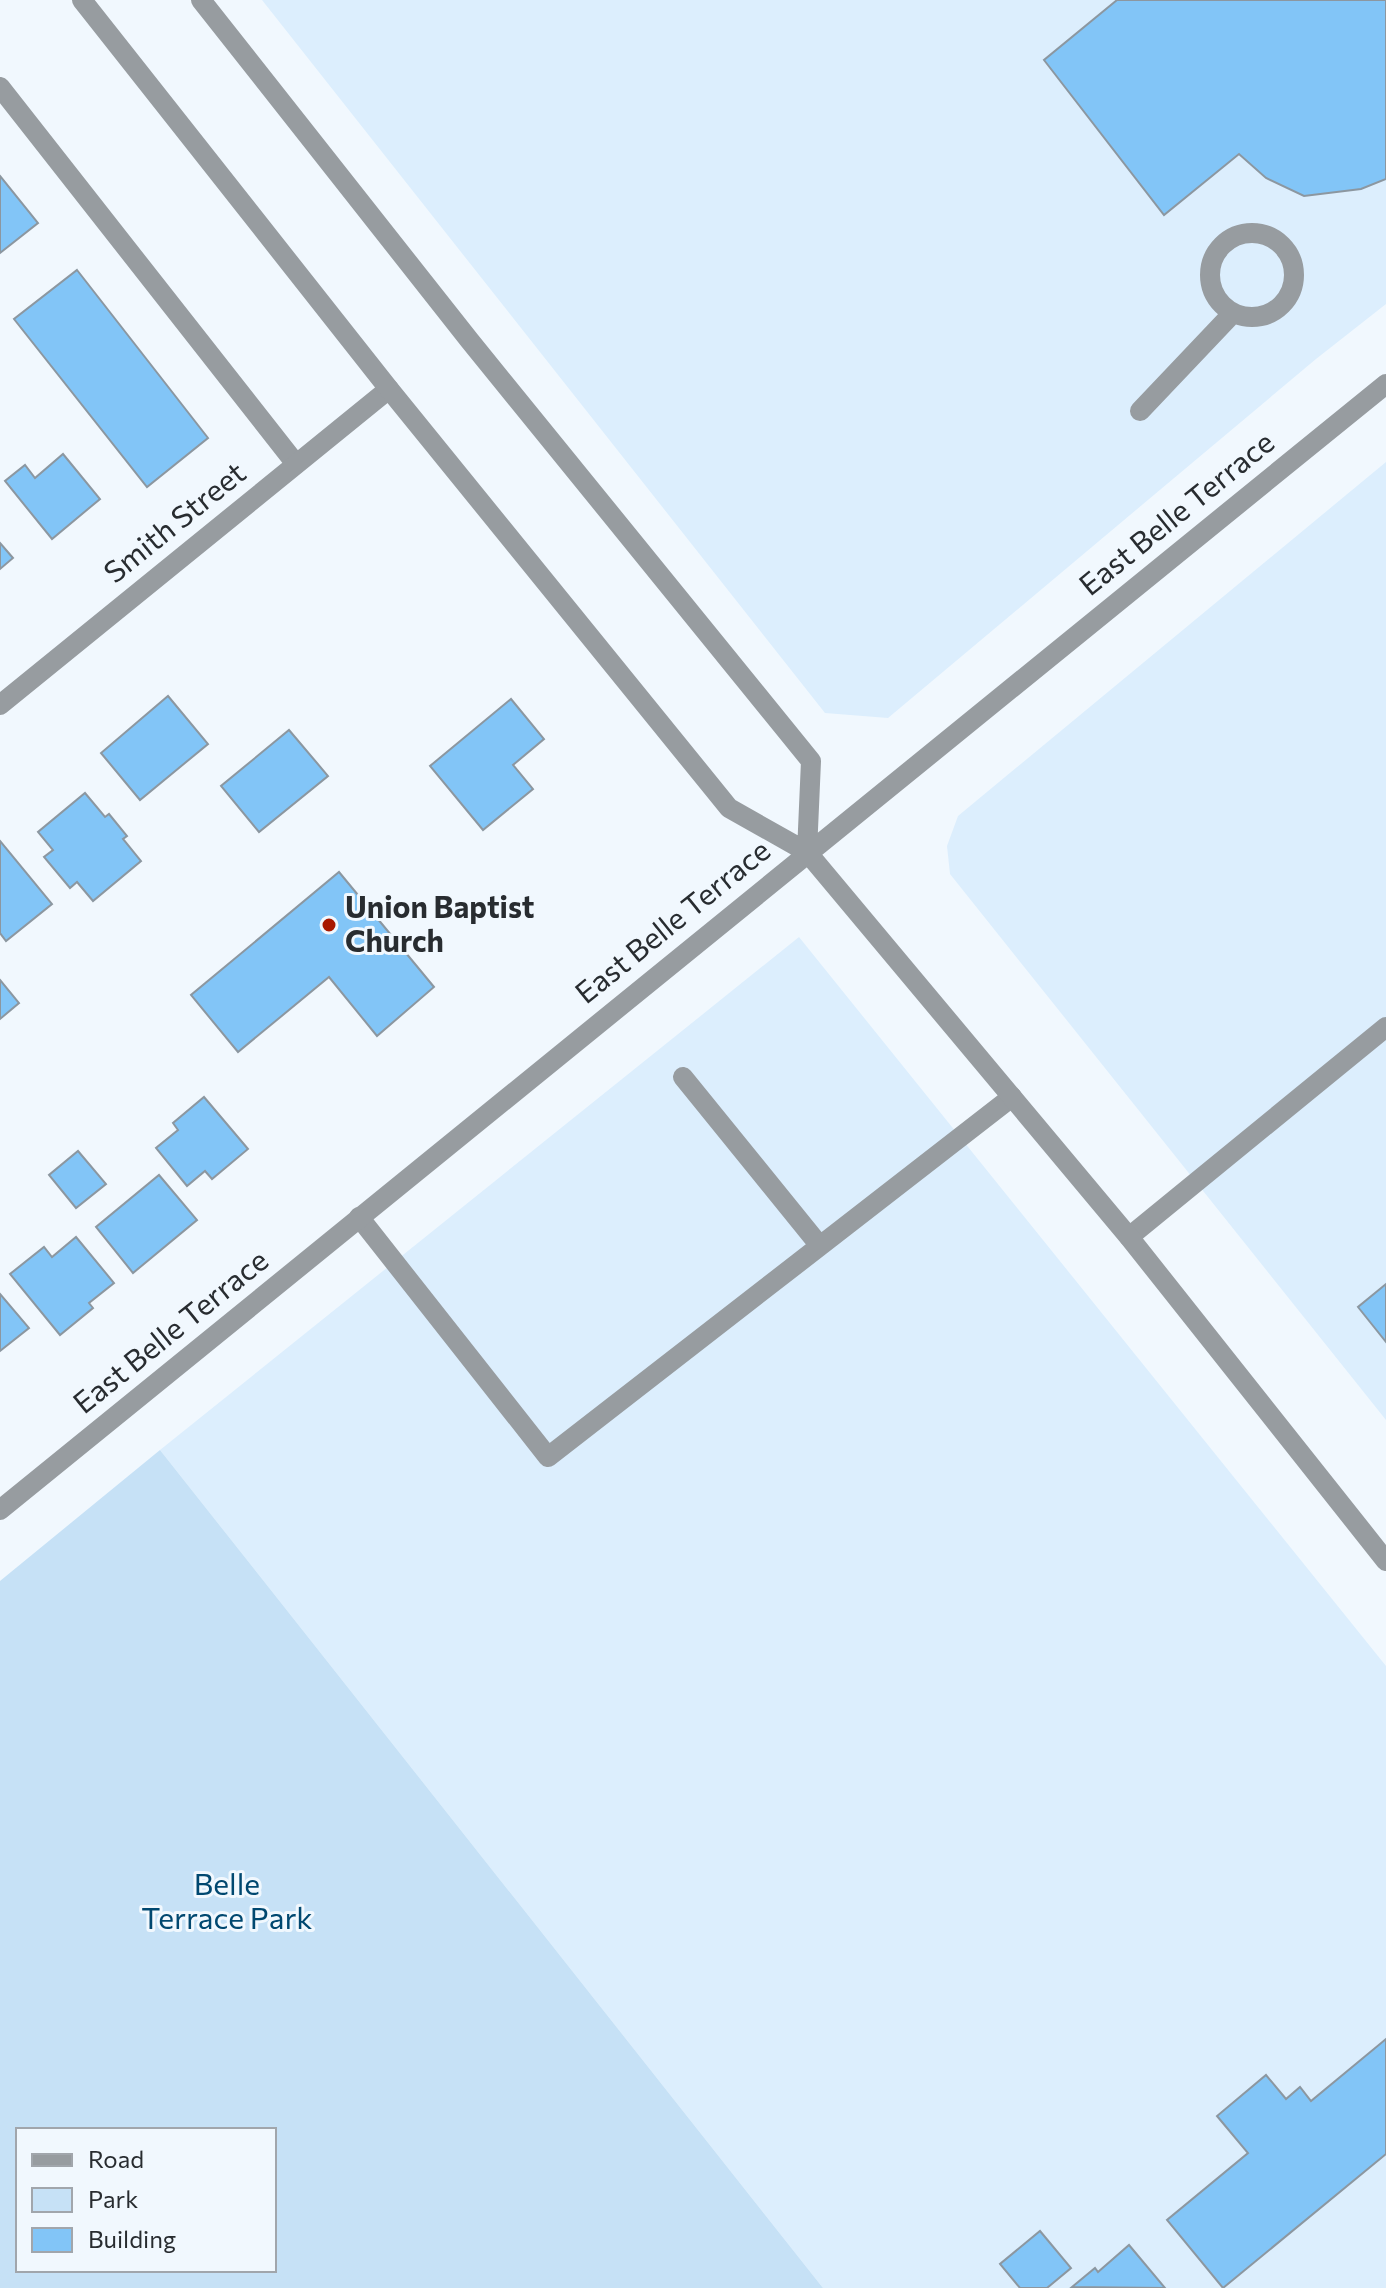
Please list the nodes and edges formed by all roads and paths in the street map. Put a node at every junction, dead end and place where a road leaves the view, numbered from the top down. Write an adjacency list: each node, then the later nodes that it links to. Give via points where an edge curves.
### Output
1 (82, 0): 6 (street)
2 (201, 0): 10 (street, via 811,761)
3 (0, 87): 8 (street)
4 (1233, 313): 4 (street, via 1214,292 1210,278 1218,251 1241,235 1268,236 1288,253 1291,292 1283,304 1260,317); 7 (street)
5 (1386, 384): 10 (street, East Belle Terrace)
6 (389, 389): 8 (street, Smith Street); 10 (street, via 729,808)
7 (1140, 411)
8 (296, 464): 9 (street, Smith Street)
9 (0, 705)
10 (807, 852): 13 (street); 14 (street, East Belle Terrace)
11 (1386, 1027): 15 (street)
12 (683, 1077): 16 (street)
13 (1012, 1097): 15 (street); 16 (street)
14 (359, 1217): 16 (street, via 548,1457); 17 (street, East Belle Terrace)
15 (1129, 1237): 18 (street)
16 (820, 1246)
17 (0, 1510)
18 (1386, 1561)

